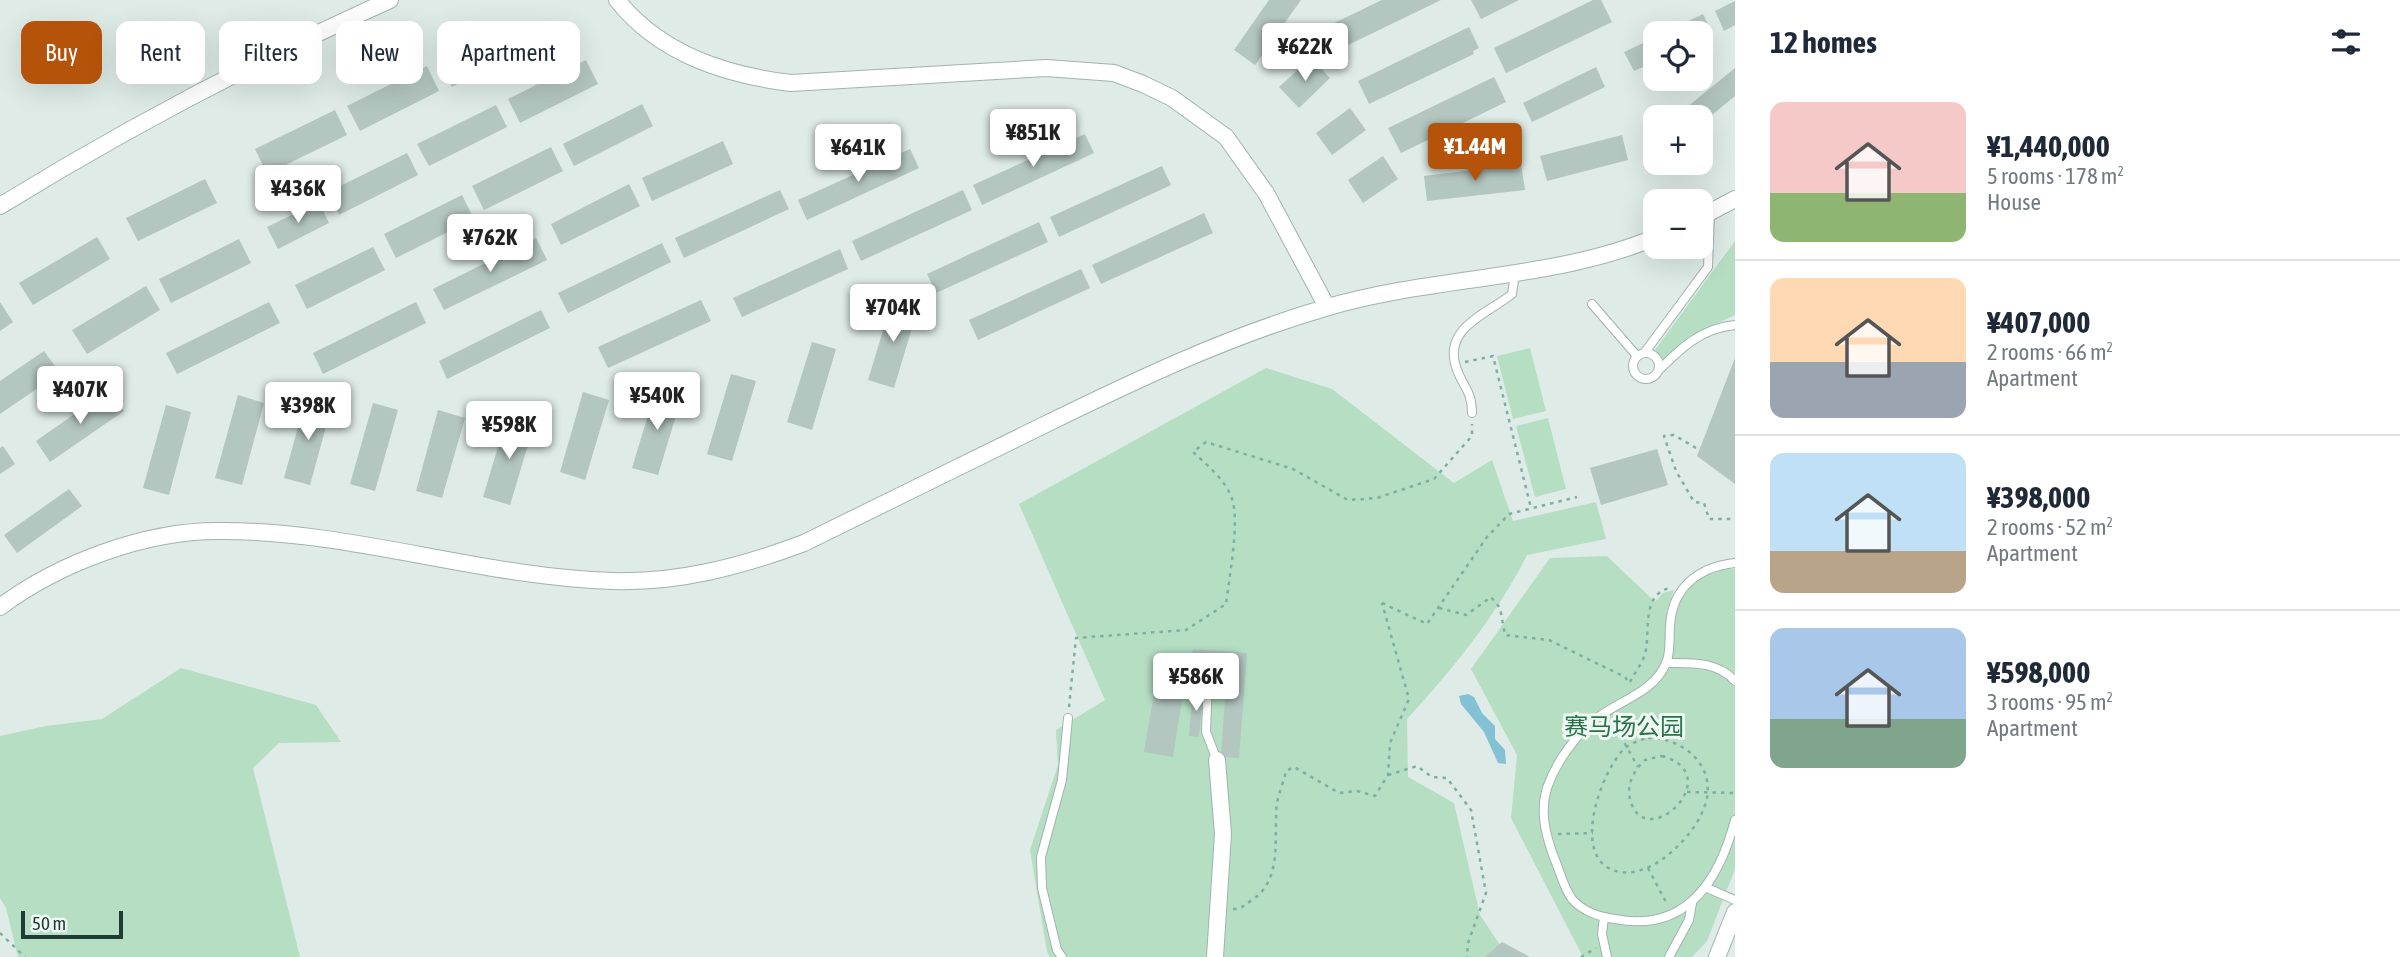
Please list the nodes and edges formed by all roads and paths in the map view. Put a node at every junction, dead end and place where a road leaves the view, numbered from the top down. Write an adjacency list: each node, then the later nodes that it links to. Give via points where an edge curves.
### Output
1 (390, 0): 4 (street, via 142,123)
2 (617, 0): 10 (street, via 679,52 714,68 756,79 790,83 1046,68 1114,73 1143,84 1226,137 1266,193)
3 (1733, 201): 5 (street)
4 (0, 206)
5 (1713, 211)
6 (1643, 243): 8 (street)
7 (1708, 259): 12 (lane, via 1708,267)
8 (1515, 271): 10 (street); 13 (lane, via 1512,294 1471,321 1459,335)
9 (1592, 304): 12 (lane)
10 (1327, 307): 22 (street, via 1168,365 804,542 746,565 678,577 601,580 547,576 285,534 215,531 149,540 79,562)
11 (1735, 325): 14 (lane, via 1684,345)
12 (1641, 354): 14 (lane, via 1657,358); 14 (lane, via 1633,369 1638,376 1650,379)
13 (1455, 365): 15 (lane, via 1470,393); 18 (path, via 1493,356)
14 (1659, 370)
15 (1472, 413): 30 (path, via 1472,436 1434,479 1377,498 1348,500 1293,469 1206,442 1193,453 1215,472 1233,499 1234,538 1226,604 1186,630 1076,638)
16 (1696, 449): 19 (path, via 1674,435 1664,436 1676,471 1694,502 1704,503 1709,519)
17 (1577, 497): 18 (path)
18 (1531, 508): 23 (path, via 1509,514 1487,537)
19 (1735, 519)
20 (1735, 563): 21 (lane, via 1699,573)
21 (1681, 590): 24 (lane, via 1673,603); 27 (path, via 1668,588 1657,595 1647,619 1644,657)
22 (0, 607)
23 (1439, 608): 27 (path, via 1466,615 1491,597 1500,608 1505,635 1549,640); 34 (path, via 1427,624 1382,603 1409,699 1390,743)
24 (1667, 663): 26 (lane, via 1708,665); 28 (lane, via 1652,682)
25 (1208, 678): 32 (lane, via 1206,732)
26 (1735, 681)
27 (1629, 683): 28 (path)
28 (1628, 699): 29 (lane)
29 (1607, 712): 31 (path); 39 (lane, via 1574,742 1553,773 1544,801)
30 (1068, 718): 52 (lane, via 1062,780 1041,856 1042,888)
31 (1626, 747): 33 (path); 36 (path, via 1659,738 1682,744 1704,772); 40 (path, via 1600,790)
32 (1217, 760): 45 (street, via 1223,834)
33 (1638, 767): 35 (path, via 1653,757 1671,759 1685,773); 35 (path, via 1629,792 1640,816 1649,819 1667,814)
34 (1388, 775): 45 (path, via 1375,796 1368,796 1357,791 1339,793 1294,767 1286,771 1269,881 1258,897 1239,909); 54 (path, via 1417,766 1432,777 1447,778 1471,810 1486,893)
35 (1687, 792): 36 (path)
36 (1707, 792): 37 (path); 41 (path, via 1695,824)
37 (1735, 793)
38 (1735, 820): 42 (lane)
39 (1545, 834): 40 (path); 48 (lane, via 1573,900)
40 (1593, 834): 41 (path, via 1597,853 1609,869 1628,873)
41 (1648, 868): 47 (path)
42 (1707, 888): 43 (lane); 44 (lane)
43 (1735, 900)
44 (1692, 903): 47 (lane); 57 (lane, via 1689,920)
45 (1219, 910): 53 (street)
46 (1735, 912): 58 (street)
47 (1672, 914): 48 (lane, via 1645,921)
48 (1604, 917): 56 (lane)
49 (0, 933): 51 (path)
50 (1586, 953): 55 (path)
51 (25, 957)
52 (1062, 957)
53 (1215, 957)
54 (1467, 957)
55 (1581, 957)
56 (1607, 957)
57 (1669, 957)
58 (1717, 957)

